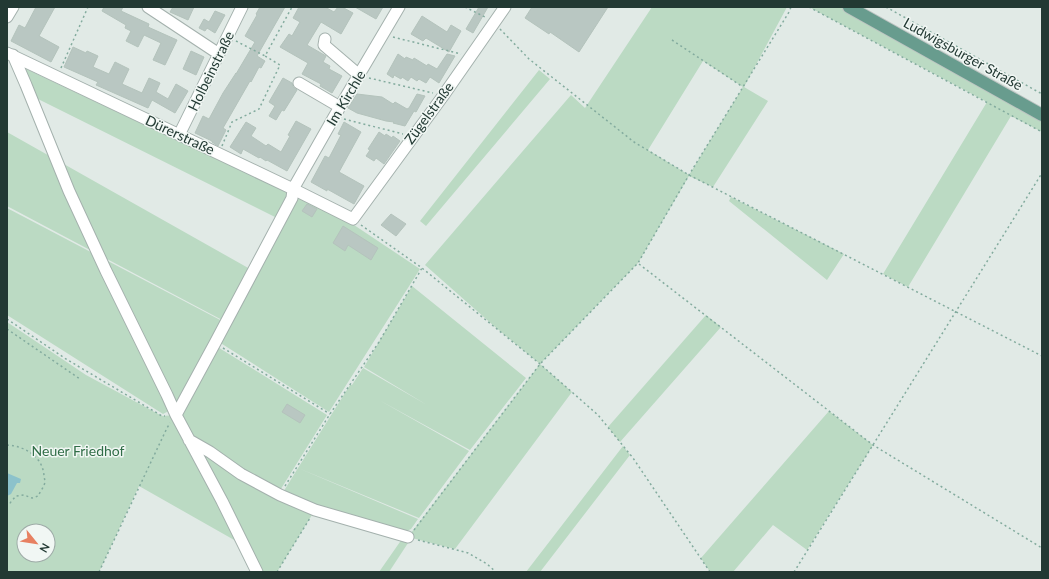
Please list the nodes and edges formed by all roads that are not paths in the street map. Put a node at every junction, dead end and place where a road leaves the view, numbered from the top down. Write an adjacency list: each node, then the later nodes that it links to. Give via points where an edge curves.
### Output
1 (13, 7): 7 (street)
2 (148, 7): 10 (street)
3 (242, 7): 10 (street, Holbeinstraße)
4 (399, 7): 11 (street, Im Kirchle)
5 (505, 7): 17 (street, Zügelstraße)
6 (849, 7): 14 (main road, Ludwigsburger Straße)
7 (7, 17)
8 (325, 39): 11 (street, via 324,45)
9 (10, 54): 15 (street, Dürerstraße); 18 (street, via 26,85 69,191)
10 (219, 54): 15 (street, Holbeinstraße)
11 (359, 75): 13 (street, Im Kirchle)
12 (299, 83): 13 (street)
13 (337, 112): 16 (street, Im Kirchle)
14 (1042, 115)
15 (180, 134): 16 (street, Dürerstraße)
16 (293, 189): 17 (street, Dürerstraße); 18 (street, Im Kirchle, via 292,198)
17 (353, 219)
18 (176, 415): 19 (street)
19 (189, 440): 20 (street, via 241,474 316,510); 21 (street)
20 (408, 537)
21 (257, 572)

